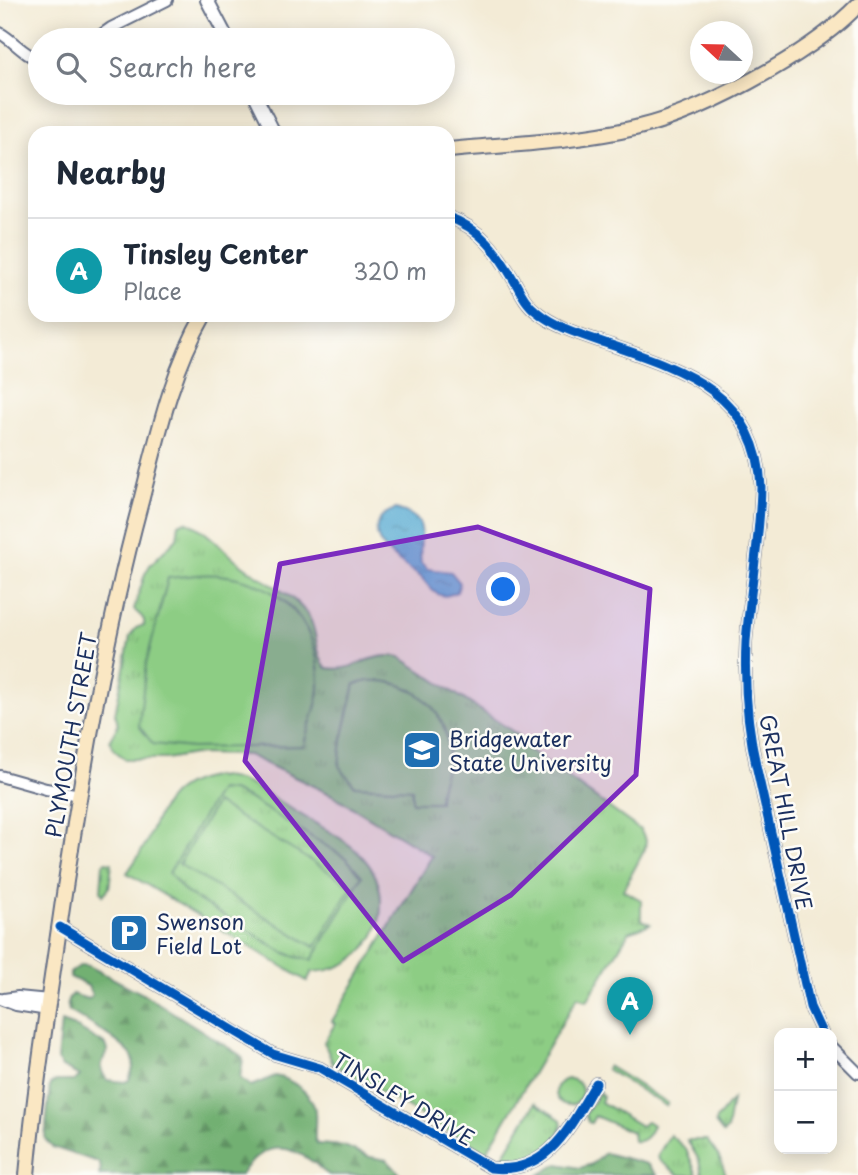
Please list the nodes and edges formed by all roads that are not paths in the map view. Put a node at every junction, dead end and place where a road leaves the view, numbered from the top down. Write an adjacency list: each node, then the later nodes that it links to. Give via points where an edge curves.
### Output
1 (146, 0): 5 (street)
2 (167, 0): 5 (street)
3 (208, 0): 7 (street)
4 (856, 10): 12 (main road, via 764,74 668,118 595,136)
5 (141, 12): 6 (street)
6 (114, 28)
7 (222, 28)
8 (0, 33): 9 (street)
9 (28, 55)
10 (260, 105): 11 (street)
11 (270, 126)
12 (455, 149)
13 (455, 220): 20 (street, GREAT HILL DRIVE, via 482,236 535,311 579,334 703,383 729,405 747,433 757,457 761,487 746,643 751,736 808,999)
14 (201, 322): 16 (main road, PLYMOUTH STREET, via 173,381 152,457 112,618)
15 (0, 776): 16 (street)
16 (79, 795): 17 (main road, PLYMOUTH STREET)
17 (60, 927): 19 (main road, PLYMOUTH STREET); 23 (street, TINSLEY DRIVE, via 273,1054 320,1068 491,1168 515,1171 546,1158)
18 (0, 999): 19 (street, via 16,1005)
19 (49, 1005): 24 (main road, PLYMOUTH STREET)
20 (820, 1028)
21 (837, 1053): 22 (street)
22 (858, 1073)
23 (596, 1083)
24 (27, 1175)

